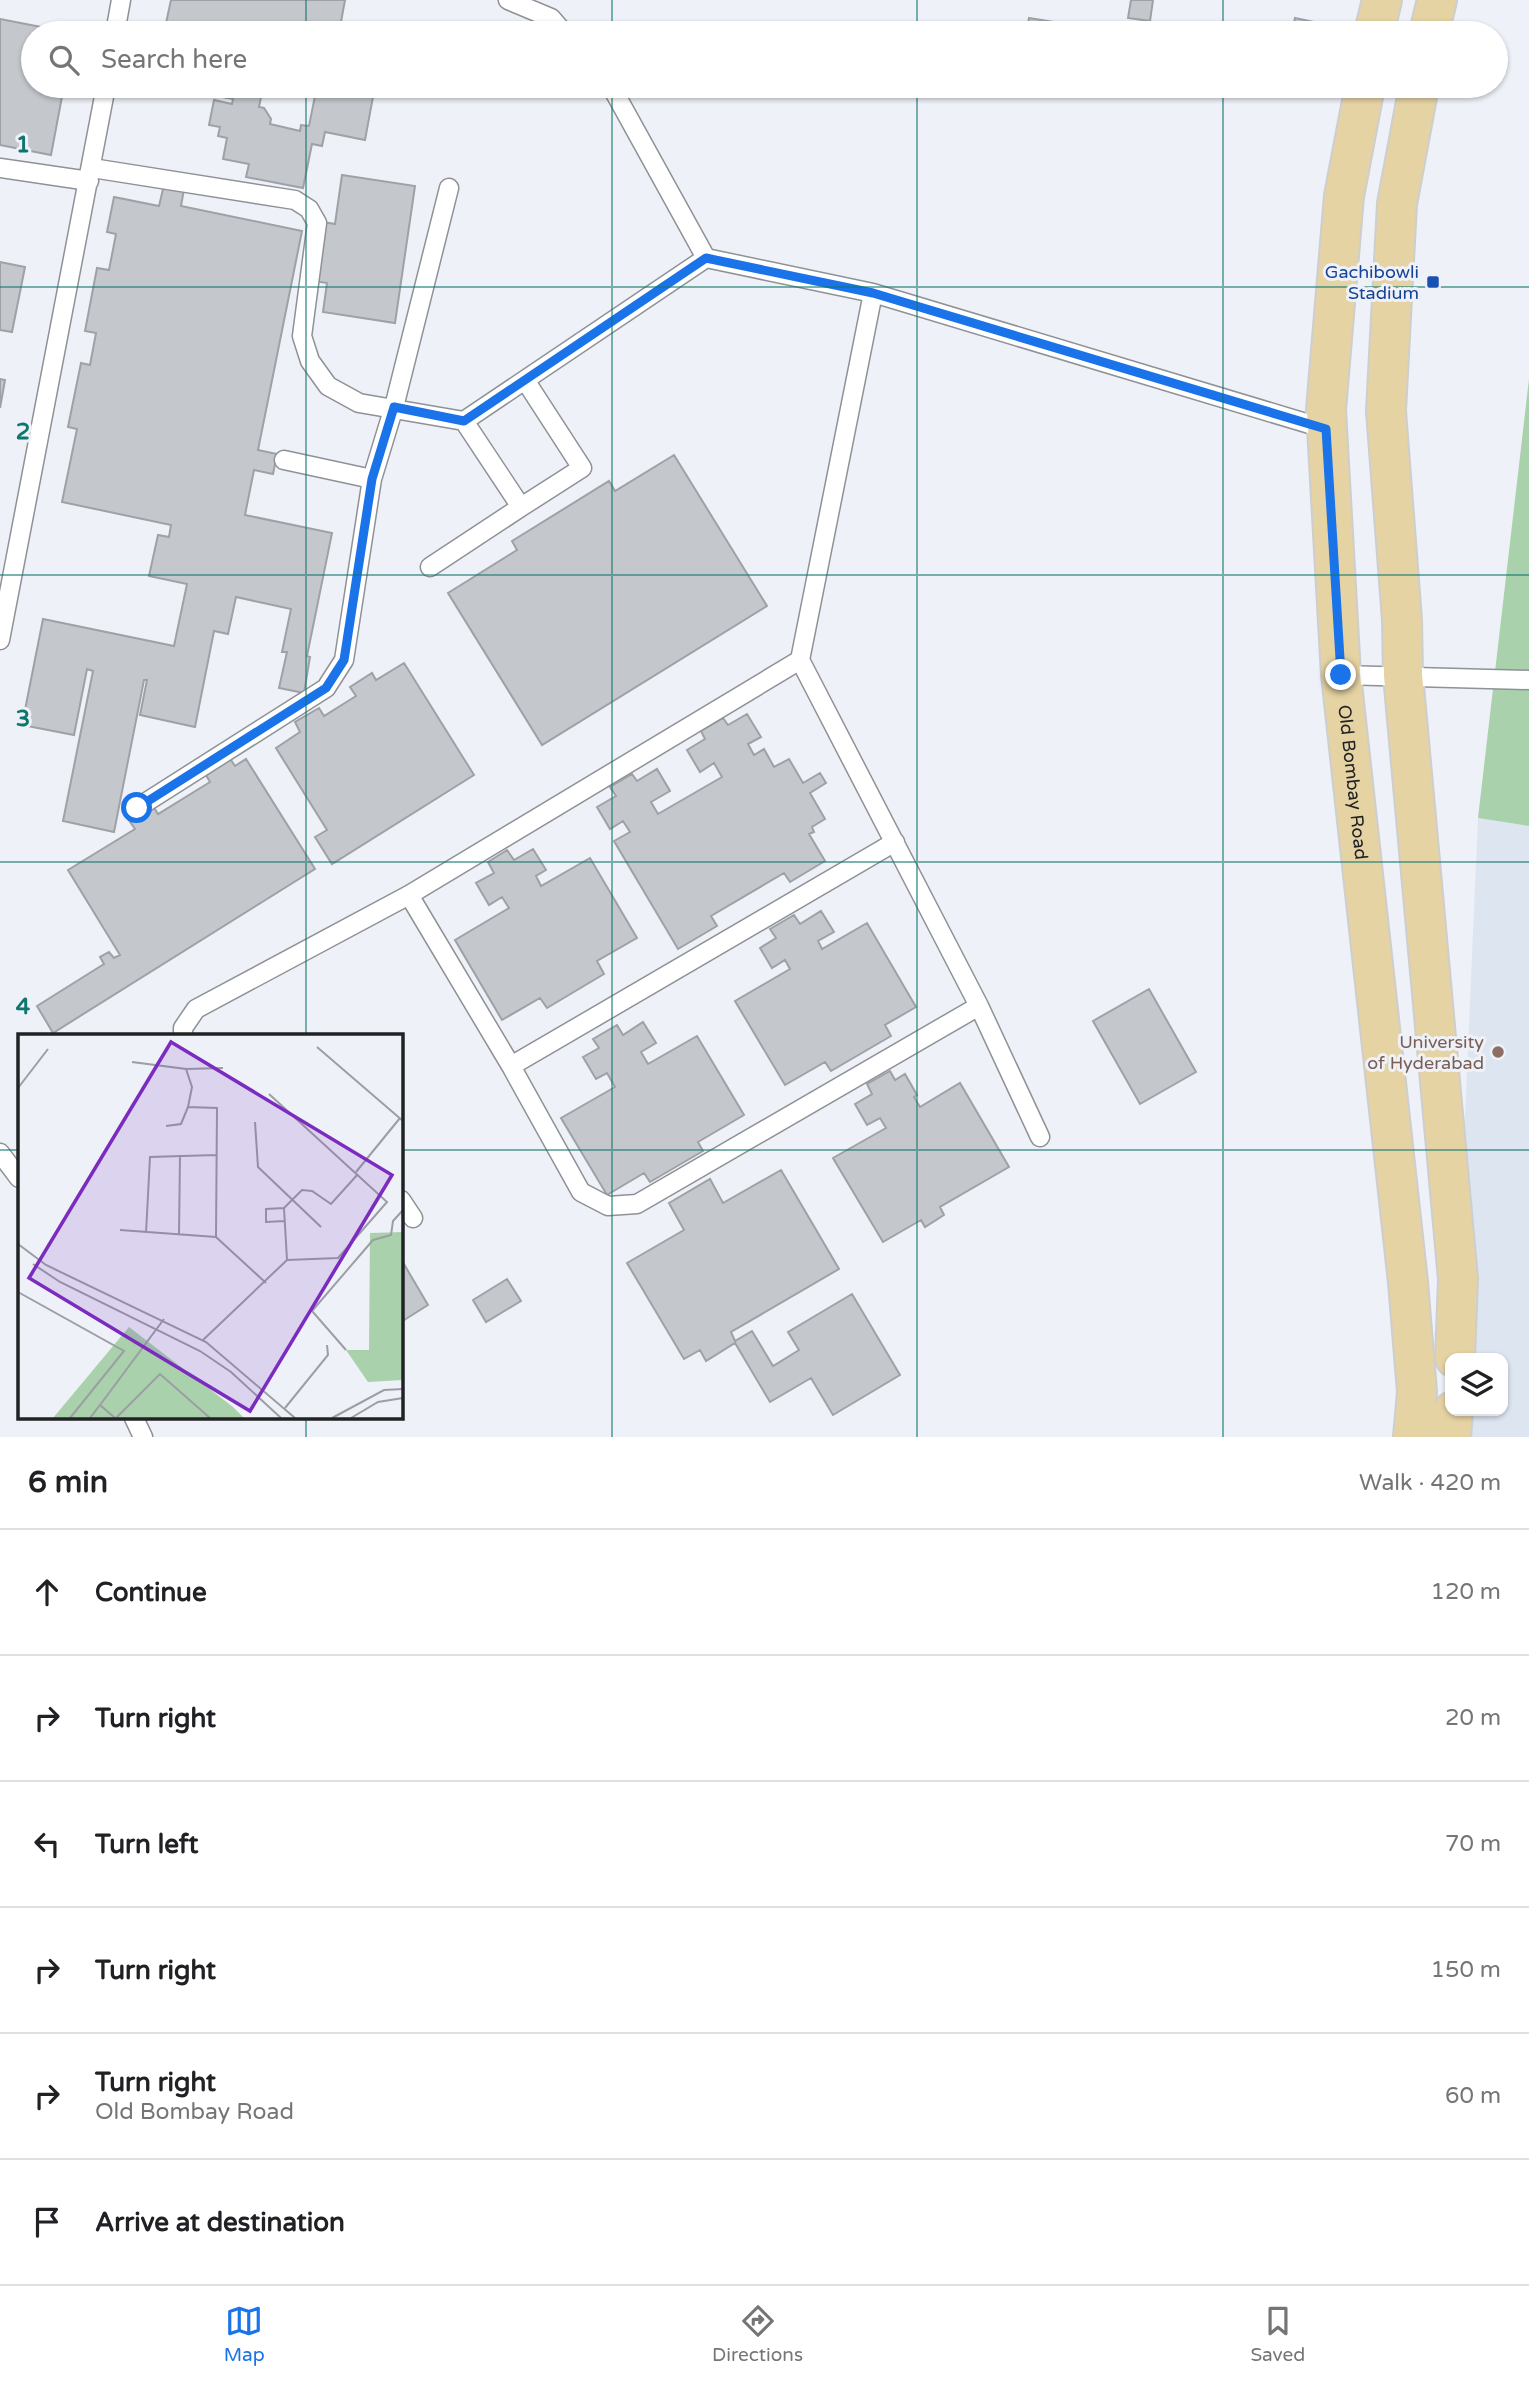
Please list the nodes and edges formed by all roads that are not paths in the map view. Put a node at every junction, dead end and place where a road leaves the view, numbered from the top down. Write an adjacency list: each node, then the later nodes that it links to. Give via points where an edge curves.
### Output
1 (121, 0): 5 (lane)
2 (508, 0): 6 (lane)
3 (1382, 0): 7 (main road)
4 (1437, 0): 8 (main road)
5 (117, 21)
6 (554, 21)
7 (1377, 21)
8 (1432, 21)
9 (104, 98): 14 (lane)
10 (618, 98): 16 (lane)
11 (1363, 98): 21 (main road, Old Bombay Road, via 1344,196)
12 (1417, 98): 29 (main road, via 1398,204 1386,411)
13 (0, 168): 14 (lane)
14 (91, 175): 19 (lane, via 295,200 309,209 317,223 302,336 310,361 328,386 359,403); 26 (lane)
15 (449, 188): 19 (lane)
16 (706, 258): 17 (lane); 18 (lane)
17 (873, 293): 21 (lane); 27 (lane)
18 (524, 380): 20 (lane); 24 (lane, via 582,468)
19 (394, 407): 20 (lane); 23 (lane)
20 (464, 421): 24 (lane)
21 (1326, 429): 28 (main road, Old Bombay Road)
22 (284, 460): 23 (lane)
23 (372, 479): 31 (lane, via 344,660 326,688)
24 (521, 507): 25 (lane)
25 (430, 567)
26 (0, 640)
27 (800, 660): 32 (lane); 33 (lane)
28 (1341, 675): 29 (lane); 46 (main road, Old Bombay Road, via 1408,1282 1417,1392)
29 (1403, 675): 30 (lane); 42 (main road, via 1458,1279)
30 (1529, 680)
31 (137, 808)
32 (895, 842): 34 (lane); 36 (lane)
33 (409, 895): 35 (lane, via 196,1009); 36 (lane)
34 (979, 1006): 36 (lane, via 637,1204 608,1206 581,1192); 37 (lane)
35 (183, 1034)
36 (511, 1066)
37 (1040, 1137)
38 (0, 1153): 39 (lane)
39 (18, 1177)
40 (402, 1201): 41 (lane)
41 (413, 1218)
42 (1455, 1353)
43 (1452, 1416): 47 (main road)
44 (135, 1420): 45 (lane)
45 (143, 1437)
46 (1413, 1437)
47 (1451, 1437)

